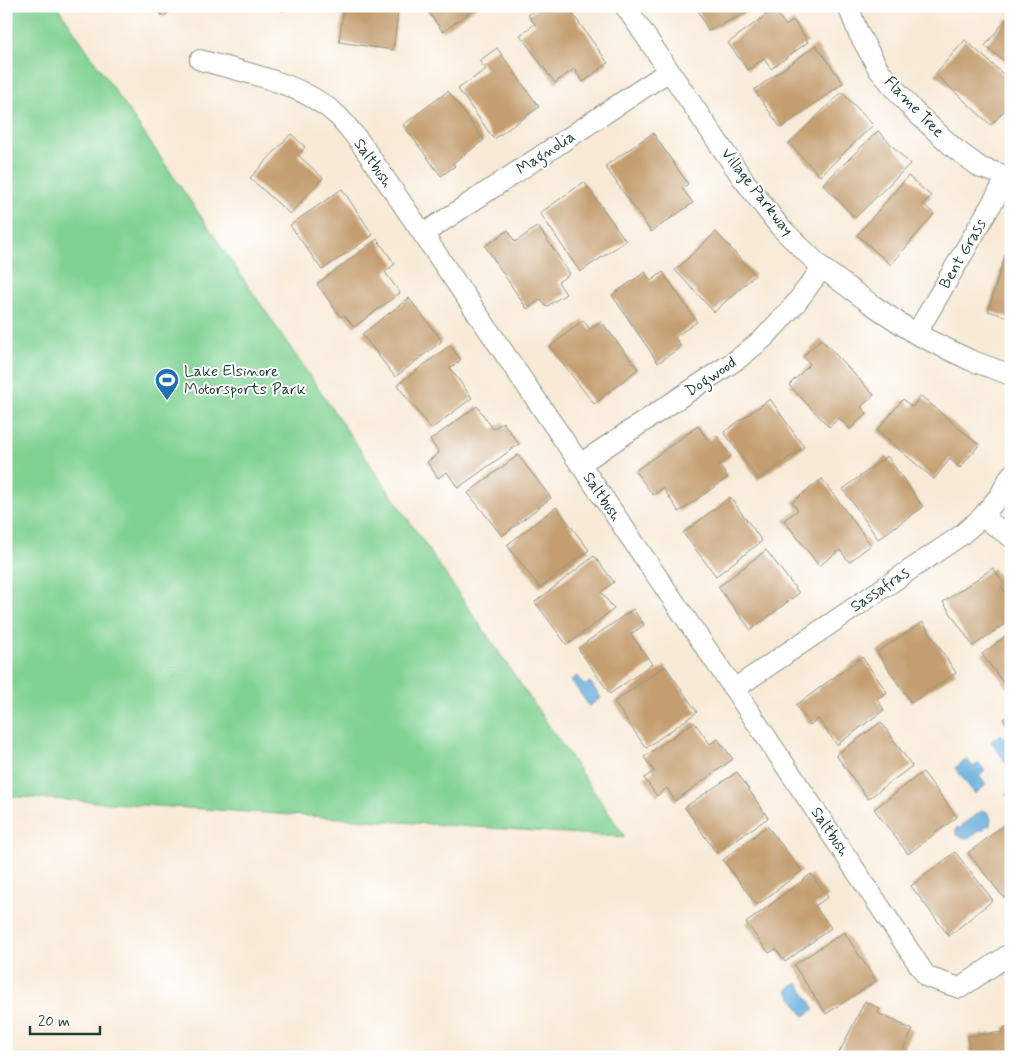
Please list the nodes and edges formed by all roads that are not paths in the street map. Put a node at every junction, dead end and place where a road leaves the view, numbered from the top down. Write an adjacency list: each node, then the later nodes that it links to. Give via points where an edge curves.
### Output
1 (625, 6): 4 (street, Village Parkway)
2 (848, 6): 5 (street, Flame Tree, via 879,70 913,110 980,168)
3 (200, 60): 6 (street, Saltbush, via 282,83 316,100 338,116 360,142)
4 (669, 71): 6 (street, Magnolia); 7 (street, Village Parkway, via 780,227)
5 (1010, 176): 8 (street, Bent Grass)
6 (423, 234): 10 (street, Saltbush)
7 (822, 268): 8 (street, Village Parkway); 10 (street, Dogwood, via 796,303 758,343)
8 (916, 334): 9 (street, Village Parkway)
9 (1011, 375)
10 (580, 464): 14 (street, Saltbush)
11 (1011, 475): 12 (street, Sassafras)
12 (982, 517): 13 (street); 14 (street, Sassafras, via 960,536)
13 (1011, 537)
14 (734, 689): 15 (street, Saltbush, via 927,977 960,988)
15 (1011, 953)

